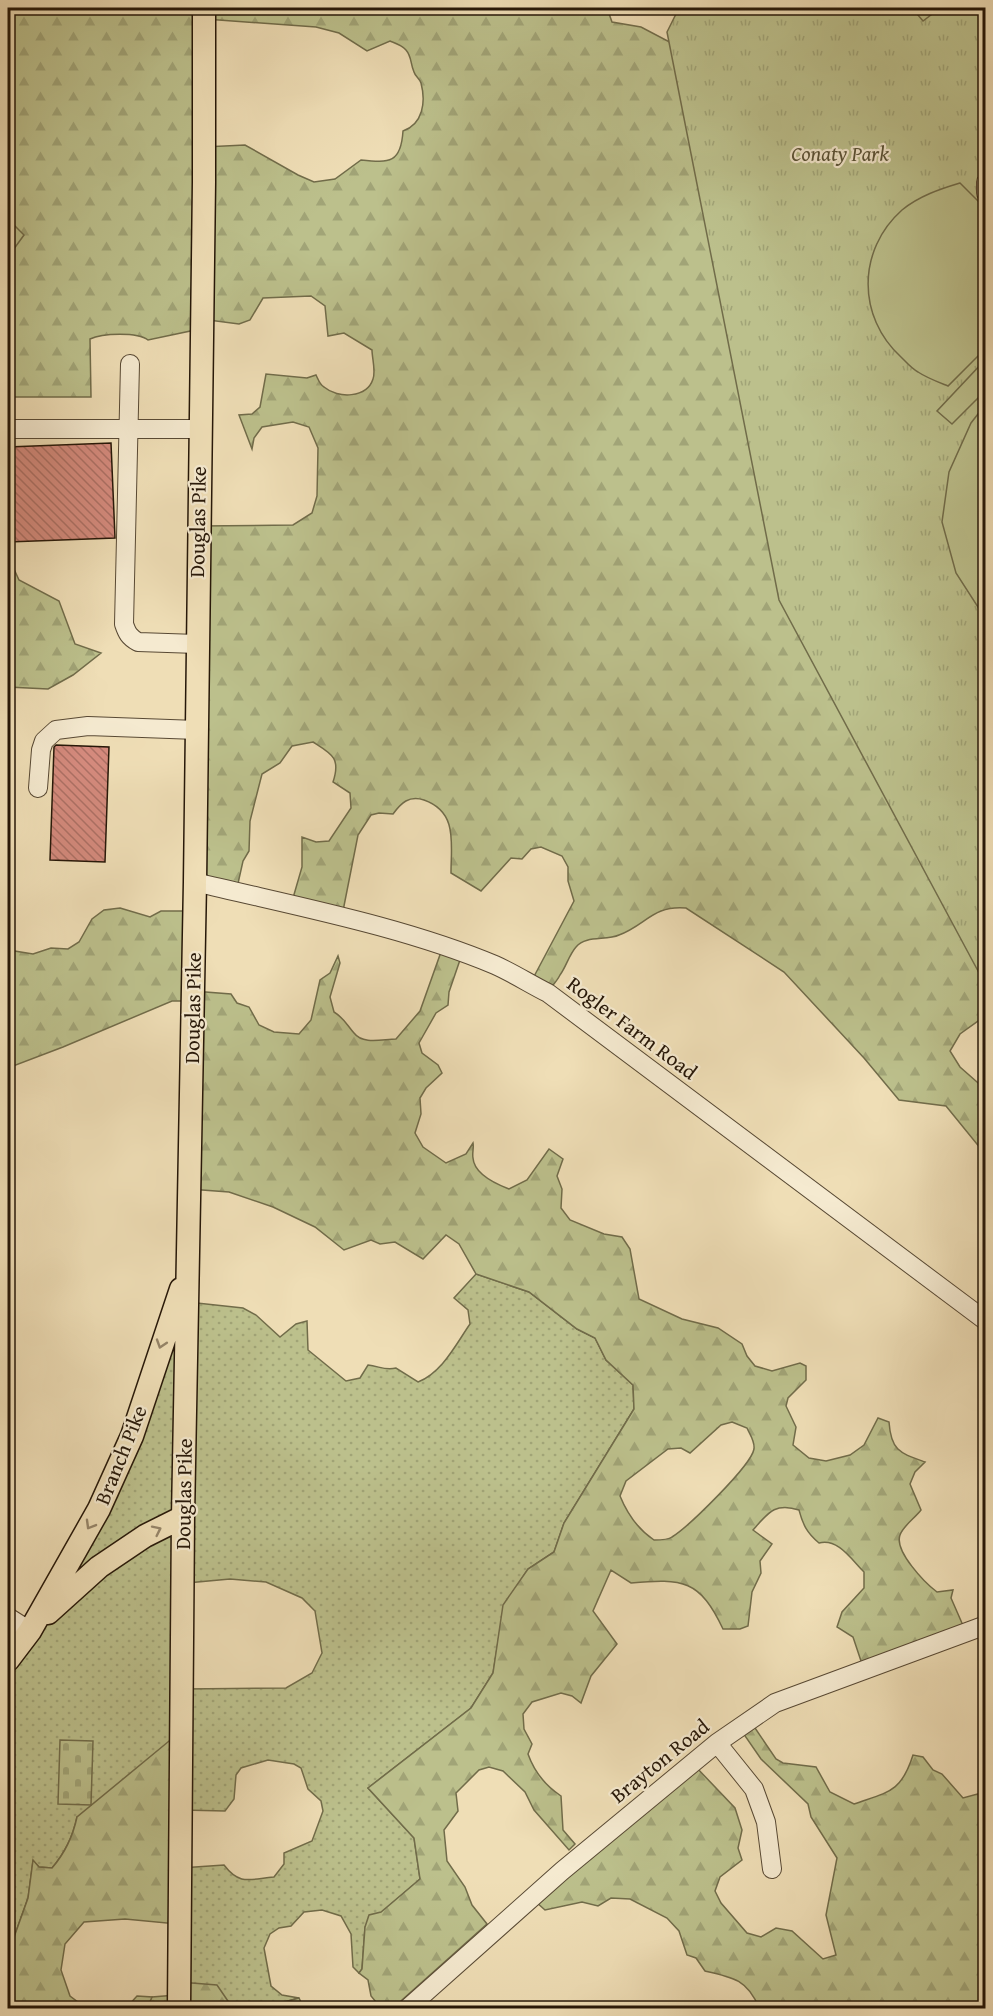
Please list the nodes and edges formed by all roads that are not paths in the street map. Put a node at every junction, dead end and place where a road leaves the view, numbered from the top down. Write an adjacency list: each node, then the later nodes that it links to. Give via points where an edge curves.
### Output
1 (204, 8): 7 (main road, Douglas Pike)
2 (986, 182): 3 (street)
3 (986, 193)
4 (130, 364): 6 (street)
5 (8, 429): 6 (street)
6 (129, 429): 7 (street); 8 (street, via 124,624 127,633 138,642)
7 (200, 429): 8 (main road, Douglas Pike)
8 (197, 644): 9 (main road, Douglas Pike)
9 (196, 730): 10 (street, via 88,726 56,730 41,750); 11 (main road, Douglas Pike)
10 (38, 788)
11 (195, 882): 12 (main road, Douglas Pike); 13 (street, Rogler Farm Road, via 438,945 496,966 548,993)
12 (188, 1269): 14 (main road, Douglas Pike); 17 (main road, Branch Pike, one-way to 17, via 132,1436 99,1509)
13 (986, 1321)
14 (183, 1517): 17 (main road, Branch Pike, one-way to 14, via 99,1567 145,1536); 21 (main road, Douglas Pike)
15 (8, 1617): 17 (street)
16 (986, 1625): 19 (street, Brayton Road, via 775,1703)
17 (30, 1631): 18 (main road, Branch Pike)
18 (8, 1660)
19 (717, 1743): 20 (street, via 754,1789 766,1822); 22 (street, Brayton Road, via 561,1871)
20 (772, 1869)
21 (178, 2008)
22 (408, 2008)

